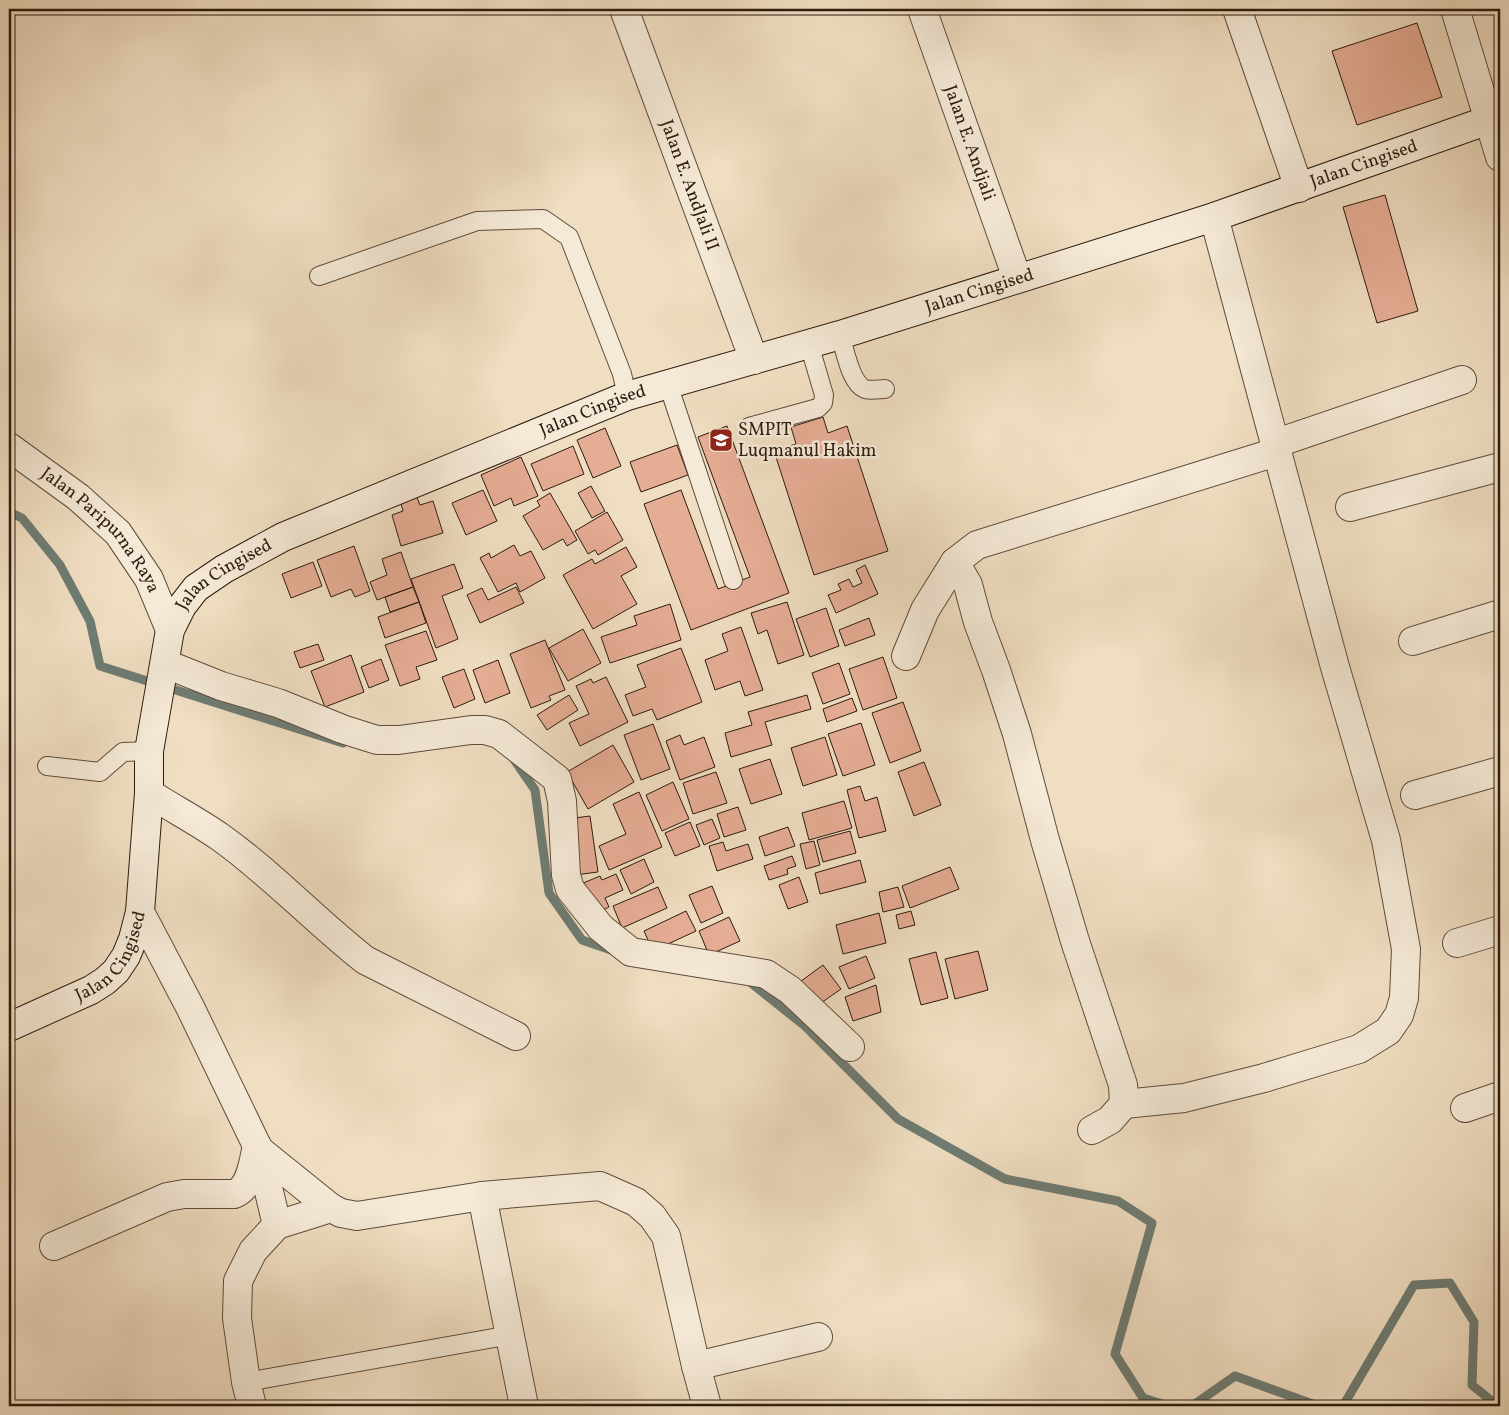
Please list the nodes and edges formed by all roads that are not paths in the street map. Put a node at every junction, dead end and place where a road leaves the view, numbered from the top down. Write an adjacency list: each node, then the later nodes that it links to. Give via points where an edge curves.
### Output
1 (624, 9): 13 (street, Jalan E. AndJali II)
2 (922, 9): 10 (street, Jalan E. Andjali)
3 (1237, 9): 7 (street)
4 (1455, 9): 5 (street)
5 (1495, 118): 6 (street); 7 (street, Jalan Cingised)
6 (1500, 156)
7 (1299, 188): 8 (street, Jalan Cingised)
8 (1214, 217): 10 (street, Jalan Cingised); 20 (street)
9 (319, 276): 17 (lane, via 477,221 543,219 569,237 622,374)
10 (1017, 278): 11 (street, Jalan Cingised)
11 (840, 335): 12 (street, Jalan Cingised); 16 (lane, via 856,383 866,390)
12 (809, 344): 13 (street, Jalan Cingised); 18 (lane, via 824,395 823,403 818,408)
13 (754, 360): 15 (street, Jalan Cingised)
14 (1462, 380): 20 (street)
15 (668, 384): 17 (street, Jalan Cingised); 24 (lane)
16 (886, 388)
17 (627, 396): 26 (street, Jalan Cingised, via 283,537 224,568 196,588)
18 (749, 427)
19 (9, 447): 26 (street, Jalan Paripurna Raya, via 78,497 118,533 149,579)
20 (1275, 448): 23 (street, via 977,545); 42 (street, via 1386,840 1406,949 1404,998 1399,1015 1388,1031 1359,1049 1184,1098)
21 (1500, 467): 22 (street)
22 (1350, 507)
23 (955, 562): 28 (street, via 925,610); 42 (street, via 968,585 1014,725 1070,923 1123,1085)
24 (733, 580)
25 (1500, 614): 27 (street)
26 (170, 630): 29 (street, Jalan Cingised)
27 (1413, 641)
28 (906, 656)
29 (165, 666): 30 (street, Jalan Cingised); 40 (street, via 377,740 471,730 499,734 557,779 570,889 601,928 631,952 766,974 790,990)
30 (150, 751): 31 (lane, via 123,752 100,772); 33 (street, Jalan Cingised)
31 (47, 766)
32 (1500, 771): 34 (street)
33 (149, 793): 35 (street, Jalan Cingised); 39 (street, via 220,837 365,960)
34 (1415, 795)
35 (140, 912): 38 (street, Jalan Cingised, via 133,939 116,972 91,990); 45 (street)
36 (1500, 930): 37 (street)
37 (1457, 943)
38 (10, 1022)
39 (516, 1036)
40 (850, 1047)
41 (1500, 1096): 43 (street)
42 (1124, 1104): 44 (street, via 1110,1120)
43 (1465, 1108)
44 (1092, 1130)
45 (258, 1148): 47 (street); 48 (street); 49 (street, via 246,1186 238,1193 184,1194 167,1198)
46 (482, 1196): 47 (street, via 357,1216); 50 (street); 52 (street, via 600,1186 636,1202 652,1216 666,1236)
47 (331, 1208): 48 (street)
48 (276, 1224): 53 (street, via 253,1251 238,1281 237,1318)
49 (54, 1246)
50 (510, 1335): 53 (lane); 54 (street)
51 (818, 1338): 52 (street)
52 (696, 1366): 55 (street)
53 (249, 1394)
54 (524, 1406)
55 (707, 1406)

